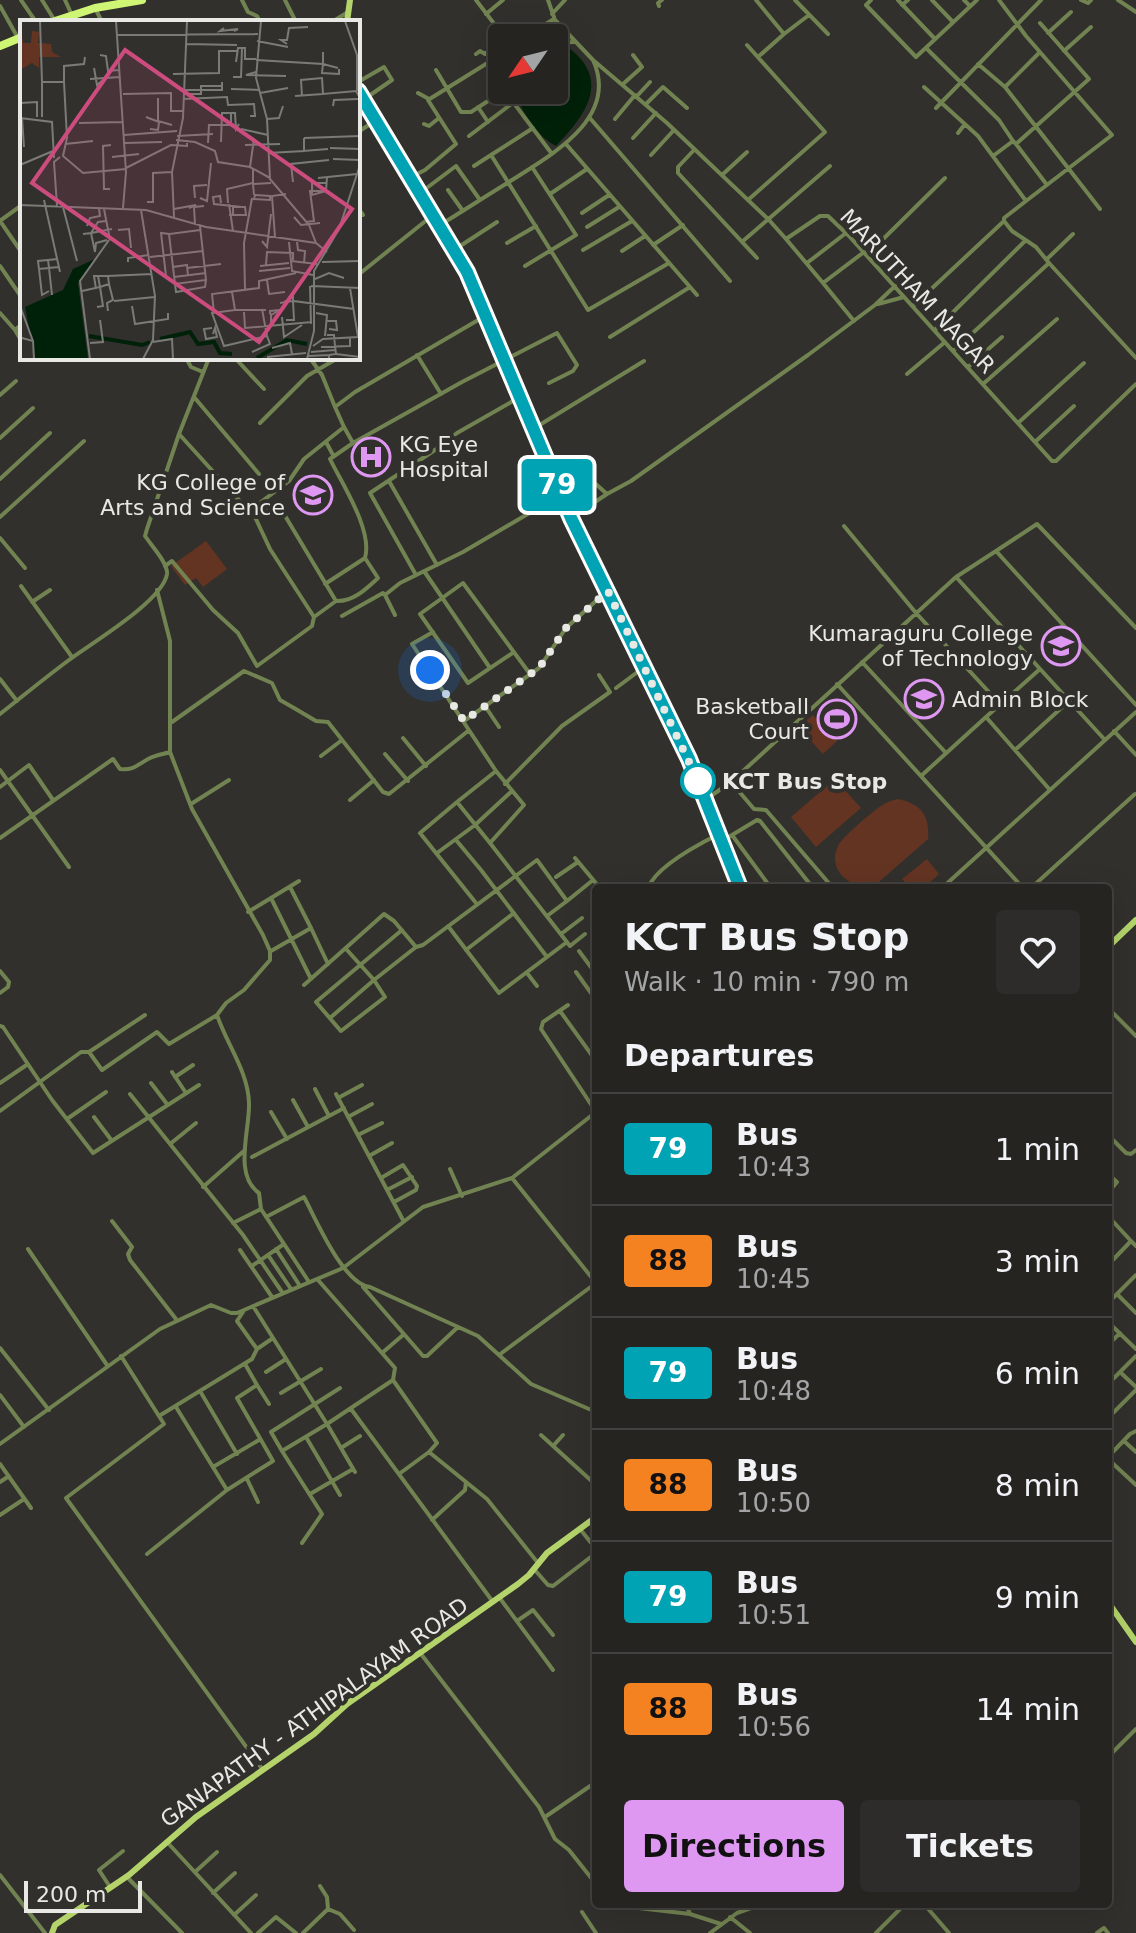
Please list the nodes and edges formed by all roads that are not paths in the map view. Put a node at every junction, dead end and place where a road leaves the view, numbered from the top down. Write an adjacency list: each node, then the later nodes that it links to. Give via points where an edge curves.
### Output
1 (21, 0): 37 (street)
2 (42, 0): 38 (street)
3 (65, 0): 38 (street)
4 (142, 0): 24 (highway)
5 (242, 0): 40 (street)
6 (285, 0): 41 (street)
7 (350, 0): 31 (main road)
8 (476, 0): 34 (street)
9 (503, 0): 34 (street)
10 (548, 0): 36 (street)
11 (565, 0): 36 (street)
12 (756, 0): 51 (street)
13 (795, 0): 35 (street)
14 (871, 0): 59 (street, via 866,5 916,57)
15 (898, 0): 27 (street)
16 (908, 0): 27 (street)
17 (932, 0): 44 (street)
18 (964, 0): 29 (street)
19 (977, 0): 29 (street)
20 (999, 0): 48 (street)
21 (1041, 0): 48 (street)
22 (1081, 0): 23 (street)
23 (1091, 0)
24 (124, 1): 26 (highway)
25 (1122, 1): 33 (street)
26 (105, 4): 30 (highway); 38 (highway)
27 (902, 5): 54 (street)
28 (0, 6): 53 (street)
29 (970, 6): 44 (street)
30 (97, 12): 38 (highway); 39 (street)
31 (348, 12): 42 (street); 43 (main road)
32 (1071, 12): 50 (street)
33 (1136, 12)
34 (486, 14): 46 (street)
35 (809, 15): 51 (street); 52 (street)
36 (553, 16): 47 (street); 56 (street)
37 (35, 20)
38 (61, 20)
39 (101, 20)
40 (259, 20)
41 (295, 20)
42 (335, 20)
43 (347, 20)
44 (953, 22): 54 (street)
45 (1040, 23): 50 (street)
46 (493, 24)
47 (543, 24)
48 (1016, 24): 62 (street); 68 (street)
49 (1091, 27): 61 (street)
50 (1048, 33): 61 (street)
51 (784, 34): 65 (street)
52 (828, 34)
53 (20, 36): 57 (highway)
54 (935, 39): 59 (street)
55 (568, 42): 56 (street)
56 (574, 42): 66 (street)
57 (0, 43)
58 (747, 45): 65 (street)
59 (926, 48): 72 (street)
60 (488, 51): 63 (street)
61 (1064, 51): 77 (street, via 1089,79)
62 (1040, 52): 75 (street); 77 (street)
63 (476, 54)
64 (633, 55): 73 (street, via 642,67)
65 (758, 57): 129 (street, via 825,132)
66 (593, 60): 73 (street); 92 (street, via 600,93)
67 (488, 63): 76 (street)
68 (978, 64): 72 (street); 75 (street)
69 (436, 70): 76 (street)
70 (360, 81): 82 (street, via 384,67 392,80)
71 (650, 82): 80 (street)
72 (960, 82): 84 (street); 106 (street)
73 (623, 84): 80 (street)
74 (924, 87): 84 (street)
75 (1005, 87): 99 (street)
76 (447, 89): 81 (street); 88 (street, via 461,112)
77 (1075, 91): 99 (street); 117 (street, via 1112,135)
78 (418, 93): 81 (street)
79 (360, 95): 82 (main road)
80 (636, 96): 87 (street); 94 (street)
81 (429, 99): 93 (street)
82 (363, 100): 95 (main road)
83 (488, 101): 88 (street)
84 (941, 102): 90 (street); 98 (street)
85 (511, 104): 96 (street)
86 (515, 104): 100 (street)
87 (646, 104): 89 (street, via 663,87); 91 (street)
88 (478, 107): 96 (street)
89 (687, 108)
90 (936, 108)
91 (656, 113): 101 (street); 105 (street)
92 (589, 117): 107 (street); 145 (street)
93 (439, 118): 97 (street); 120 (street, via 456,144)
94 (615, 119)
95 (375, 121): 102 (street); 120 (main road)
96 (488, 122): 104 (street)
97 (424, 124)
98 (965, 124): 103 (street); 113 (street)
99 (1035, 126): 106 (street); 117 (street)
100 (533, 128): 110 (street); 111 (street)
101 (674, 130): 108 (street); 112 (street)
102 (360, 131)
103 (958, 133)
104 (469, 136)
105 (633, 138)
106 (1014, 142): 113 (street); 123 (street)
107 (566, 144): 110 (street); 118 (street)
108 (695, 149): 119 (street); 153 (street, via 678,173)
109 (747, 152): 119 (street)
110 (552, 154): 116 (street)
111 (491, 155): 114 (street); 122 (street)
112 (651, 155)
113 (993, 156): 130 (street)
114 (474, 166)
115 (830, 166): 140 (street)
116 (532, 167): 122 (street); 126 (street)
117 (1068, 168): 123 (street); 133 (street)
118 (587, 169): 126 (street); 127 (street)
119 (722, 175): 129 (street)
120 (409, 178): 125 (main road)
121 (945, 178): 161 (street)
122 (509, 181): 128 (street); 146 (street)
123 (1047, 185): 130 (street)
124 (448, 190): 135 (street)
125 (419, 194): 128 (street, via 456,166); 138 (main road)
126 (550, 194): 158 (street, via 576,235)
127 (609, 195): 132 (street); 136 (street)
128 (480, 200): 135 (street)
129 (748, 200): 140 (street)
130 (1026, 201): 142 (street)
131 (20, 206): 139 (street)
132 (619, 207): 141 (street); 147 (street)
133 (1100, 209)
134 (360, 211): 137 (street)
135 (463, 211): 144 (street)
136 (582, 213)
137 (363, 215)
138 (433, 215): 144 (main road); 168 (street)
139 (1, 220): 156 (street)
140 (769, 220): 151 (street); 153 (street)
141 (632, 221): 150 (street); 159 (street)
142 (1004, 221): 152 (street); 177 (street)
143 (497, 222): 157 (street)
144 (440, 225): 157 (main road)
145 (683, 225): 155 (street); 169 (street)
146 (536, 226): 154 (street); 158 (street)
147 (587, 227)
148 (846, 233): 151 (street, MARUTHAM NAGAR, via 828,216 820,216); 161 (street, MARUTHAM NAGAR); 165 (street)
149 (1073, 234): 163 (street)
150 (645, 236): 155 (street); 160 (street)
151 (786, 239): 165 (street)
152 (1026, 240): 163 (street); 184 (street)
153 (743, 241): 162 (street)
154 (507, 243)
155 (653, 245): 164 (street)
156 (20, 250)
157 (454, 250): 179 (main road)
158 (551, 250): 164 (street, via 588,310); 167 (street)
159 (583, 250)
160 (622, 251)
161 (865, 254): 170 (street); 171 (street, MARUTHAM NAGAR)
162 (757, 258)
163 (1048, 261): 189 (street); 191 (street)
164 (669, 263): 172 (street)
165 (807, 263): 170 (street)
166 (0, 266): 173 (street)
167 (525, 266)
168 (360, 273)
169 (730, 281)
170 (823, 283): 181 (street)
171 (895, 286): 175 (street, MARUTHAM NAGAR); 176 (street)
172 (690, 287): 174 (street); 185 (street)
173 (20, 295)
174 (697, 295)
175 (905, 297): 176 (street); 177 (street, MARUTHAM NAGAR)
176 (875, 305): 181 (street)
177 (913, 306): 184 (street, MARUTHAM NAGAR)
178 (0, 313): 183 (street)
179 (487, 315): 190 (street); 197 (main road)
180 (1057, 319): 206 (street)
181 (854, 321): 233 (street, via 683,446)
182 (20, 326): 183 (street)
183 (15, 330): 187 (street)
184 (935, 330): 188 (street, MARUTHAM NAGAR)
185 (610, 337)
186 (1002, 337): 200 (street)
187 (20, 339)
188 (945, 342): 189 (street, MARUTHAM NAGAR); 203 (street)
189 (953, 351): 200 (street, MARUTHAM NAGAR)
190 (417, 355): 209 (street); 214 (street)
191 (1136, 358)
192 (187, 360): 202 (street)
193 (208, 360): 202 (street)
194 (237, 360): 208 (street)
195 (311, 360): 201 (street)
196 (334, 360): 201 (street)
197 (505, 360): 205 (street, via 559,333 577,365); 209 (street); 212 (main road)
198 (644, 361): 219 (street)
199 (1084, 363): 217 (street)
200 (968, 367): 206 (street, MARUTHAM NAGAR)
201 (318, 369): 214 (street); 216 (street)
202 (203, 372): 211 (street)
203 (907, 374)
204 (16, 381): 210 (street)
205 (549, 383)
206 (983, 384): 217 (street, MARUTHAM NAGAR)
207 (1136, 384): 225 (street, via 1056,461)
208 (264, 389)
209 (441, 394): 226 (street)
210 (0, 395)
211 (194, 397): 221 (street); 228 (street)
212 (520, 397): 219 (main road); 230 (street)
213 (1074, 406): 225 (street)
214 (335, 407): 218 (street)
215 (33, 408): 222 (street)
216 (260, 423)
217 (1018, 423): 225 (street, MARUTHAM NAGAR)
218 (344, 427): 224 (street); 226 (street)
219 (533, 429): 232 (main road)
220 (50, 433): 229 (street)
221 (179, 434): 235 (street); 244 (street, via 145,536)
222 (0, 438)
223 (84, 441): 236 (street)
224 (326, 442): 227 (street); 231 (street)
225 (1035, 442)
226 (353, 443): 227 (street)
227 (333, 455): 242 (street, via 330,459 359,517 368,549)
228 (259, 474)
229 (0, 479)
230 (389, 481): 243 (street); 247 (street, via 370,493)
231 (273, 494): 234 (street); 235 (street)
232 (561, 494): 233 (street, via 589,478); 238 (main road); 243 (street)
233 (607, 494): 238 (street)
234 (278, 504): 237 (street); 249 (street)
235 (249, 511): 237 (street)
236 (0, 517)
237 (255, 517): 261 (street)
238 (571, 518): 253 (main road)
239 (844, 526): 258 (street)
240 (0, 538): 245 (street)
241 (996, 551): 248 (street); 262 (street, via 1037,524); 278 (street)
242 (365, 558): 249 (street); 256 (street, via 378,578 355,597)
243 (437, 565): 246 (street)
244 (165, 566): 252 (street, via 167,573); 261 (street, via 172,561 238,633 257,666 312,626)
245 (25, 568)
246 (424, 571): 247 (street); 255 (street)
247 (416, 575): 254 (street)
248 (956, 577): 258 (street); 269 (street)
249 (325, 584): 256 (street)
250 (21, 586): 257 (street)
251 (50, 590): 257 (street)
252 (157, 590): 265 (street, via 124,622); 284 (street, via 170,641)
253 (608, 591): 268 (main road); 270 (street, via 566,628)
254 (385, 595): 259 (street); 260 (street)
255 (442, 599): 263 (street, via 420,614); 264 (street, via 463,583); 267 (street)
256 (336, 601): 261 (street)
257 (32, 602): 265 (street)
258 (916, 613): 266 (street); 277 (street)
259 (395, 615)
260 (342, 616)
261 (314, 617)
262 (1136, 628)
263 (433, 632): 267 (street, via 468,683); 283 (street, via 412,644)
264 (514, 652): 267 (street); 270 (street)
265 (72, 657): 275 (street)
266 (862, 662): 273 (street); 293 (street)
267 (490, 668)
268 (643, 668): 274 (street); 313 (main road)
269 (1040, 669): 276 (street); 277 (street)
270 (530, 674): 279 (street)
271 (599, 675): 306 (street, via 610,692 562,726)
272 (0, 679): 275 (street)
273 (837, 684): 300 (street); 305 (street)
274 (616, 688)
275 (17, 701): 281 (street)
276 (1069, 701): 290 (street); 291 (street)
277 (1000, 704): 282 (street)
278 (1136, 705)
279 (485, 706): 283 (street); 285 (street)
280 (1136, 712): 287 (street)
281 (0, 714)
282 (986, 717): 291 (street); 293 (street)
283 (464, 721): 286 (street)
284 (172, 722): 289 (street, via 244,671 272,683 280,700 316,721 328,722); 292 (street)
285 (499, 727)
286 (468, 731): 297 (street); 299 (street)
287 (1114, 731): 290 (street); 295 (street)
288 (403, 738): 297 (street)
289 (342, 740): 296 (street); 302 (street)
290 (1105, 740): 308 (street)
291 (1015, 750): 308 (street)
292 (170, 752): 311 (street, via 136,769 120,769 113,759); 315 (street)
293 (946, 753): 300 (street)
294 (385, 754): 304 (street)
295 (1136, 755)
296 (321, 756)
297 (426, 766): 304 (street)
298 (0, 770): 303 (street)
299 (496, 771): 306 (street); 314 (street)
300 (921, 776): 323 (street)
301 (229, 780): 315 (street)
302 (374, 780): 304 (street, via 389,794); 312 (street)
303 (8, 781): 307 (street); 311 (street, via 29,765); 316 (street)
304 (408, 781)
305 (731, 782): 313 (street); 335 (street, via 754,809 766,810 783,827)
306 (505, 784): 309 (street)
307 (0, 787)
308 (1050, 790): 323 (street)
309 (512, 791): 317 (street); 322 (street, via 524,805)
310 (1135, 794): 338 (street)
311 (53, 800): 316 (street)
312 (350, 800)
313 (705, 800): 319 (main road)
314 (457, 802): 317 (street); 324 (street, via 420,833)
315 (191, 804): 344 (street)
316 (32, 815): 320 (street); 325 (street)
317 (475, 825): 321 (street); 322 (street)
318 (732, 835): 319 (street); 333 (street); 334 (street, via 760,821)
319 (720, 837): 331 (street, via 693,847); 332 (main road)
320 (0, 838)
321 (456, 840): 324 (street); 340 (street)
322 (490, 843): 326 (street)
323 (986, 848): 336 (street); 337 (street)
324 (437, 853): 343 (street)
325 (69, 867)
326 (515, 874): 340 (street); 342 (street, via 537,860); 346 (street)
327 (556, 877): 328 (street, via 576,860)
328 (593, 880): 330 (street); 342 (street)
329 (299, 881): 339 (street)
330 (596, 884)
331 (650, 884)
332 (738, 884)
333 (768, 884)
334 (810, 884)
335 (830, 884)
336 (946, 884)
337 (1019, 884)
338 (1035, 884)
339 (290, 887): 341 (street); 350 (street)
340 (496, 889): 343 (street); 345 (street)
341 (271, 898): 344 (street); 354 (street)
342 (567, 901): 346 (street)
343 (477, 904): 349 (street)
344 (248, 912): 360 (street)
345 (514, 913): 359 (street); 362 (street)
346 (547, 916): 352 (street)
347 (582, 918): 352 (street)
348 (1136, 920): 356 (main road)
349 (448, 926): 357 (street); 359 (street)
350 (311, 928): 354 (street); 363 (street)
351 (402, 930): 357 (street); 363 (street, via 384,914); 364 (street)
352 (561, 934): 355 (street)
353 (585, 934): 355 (street, via 570,946)
354 (291, 940): 360 (street); 369 (street)
355 (567, 942): 362 (street)
356 (1112, 943)
357 (416, 947): 370 (street)
358 (347, 950): 364 (street)
359 (466, 950): 368 (street, via 499,993)
360 (270, 951): 379 (street, via 270,960)
361 (579, 951): 365 (street)
362 (547, 957): 368 (street)
363 (328, 964): 369 (street)
364 (360, 964): 370 (street); 380 (street, via 316,1002)
365 (592, 969)
366 (0, 971): 373 (street, via 9,982)
367 (576, 972): 374 (street)
368 (527, 973): 372 (street)
369 (311, 979): 371 (street)
370 (374, 980): 380 (street); 380 (street, via 385,997 342,1030)
371 (304, 985)
372 (537, 986)
373 (0, 993)
374 (592, 994)
375 (568, 1005): 376 (street)
376 (559, 1010): 384 (street); 399 (street, via 541,1029)
377 (1112, 1012): 382 (street)
378 (145, 1015): 383 (street)
379 (217, 1015): 383 (street, via 169,1044 157,1032 102,1070); 418 (street, via 248,1092)
380 (330, 1018)
381 (0, 1026): 385 (street)
382 (1136, 1036)
383 (89, 1052): 387 (street, via 81,1052)
384 (592, 1055)
385 (29, 1064): 387 (street); 388 (street)
386 (193, 1065): 394 (street, via 173,1074)
387 (41, 1081): 401 (street); 408 (street)
388 (0, 1083)
389 (151, 1083): 397 (street)
390 (199, 1085): 394 (street)
391 (362, 1085): 400 (street, via 337,1096)
392 (315, 1089): 404 (street)
393 (106, 1092): 408 (street)
394 (186, 1093): 397 (street)
395 (130, 1094): 406 (street)
396 (293, 1100): 411 (street)
397 (167, 1104): 406 (street)
398 (372, 1104): 407 (street)
399 (592, 1106)
400 (344, 1108): 404 (street); 407 (street)
401 (0, 1111)
402 (271, 1112): 413 (street)
403 (592, 1115): 425 (street)
404 (329, 1116): 411 (street)
405 (94, 1117): 415 (street)
406 (148, 1117): 415 (street); 417 (street)
407 (348, 1117): 412 (street)
408 (67, 1119): 415 (street, via 93,1153)
409 (196, 1123): 417 (street)
410 (382, 1123): 412 (street)
411 (308, 1127): 413 (street)
412 (358, 1135): 420 (street)
413 (287, 1139): 421 (street)
414 (1112, 1139): 419 (street, via 1126,1153)
415 (112, 1141)
416 (392, 1143): 420 (street)
417 (170, 1144): 426 (street)
418 (245, 1150): 426 (street); 430 (street)
419 (1136, 1150)
420 (369, 1156): 424 (street)
421 (252, 1157)
422 (450, 1169): 428 (street)
423 (412, 1177): 424 (street, via 403,1165); 427 (street); 429 (street, via 417,1189)
424 (381, 1178): 427 (street)
425 (512, 1178): 428 (street); 448 (street)
426 (203, 1187): 435 (street)
427 (387, 1190): 429 (street)
428 (462, 1196): 432 (street, via 423,1207)
429 (394, 1202): 432 (street)
430 (261, 1209): 431 (street); 435 (street)
431 (266, 1217): 437 (street); 446 (street, via 304,1197)
432 (403, 1220): 446 (street)
433 (1112, 1220): 436 (street)
434 (112, 1221): 462 (street, via 132,1247 130,1260)
435 (233, 1223): 444 (street)
436 (1131, 1241): 438 (street); 443 (street)
437 (284, 1244): 440 (street); 450 (street)
438 (1136, 1246)
439 (28, 1249): 478 (street)
440 (276, 1249): 442 (street); 451 (street)
441 (240, 1250): 445 (street)
442 (268, 1255): 444 (street); 454 (street)
443 (1114, 1259)
444 (260, 1261): 445 (street); 455 (street)
445 (252, 1266): 457 (street)
446 (343, 1268): 449 (street); 452 (street)
447 (1135, 1277): 456 (street)
448 (592, 1278)
449 (318, 1280): 450 (street); 472 (street)
450 (309, 1282): 451 (street)
451 (300, 1286): 454 (street)
452 (362, 1286): 464 (street); 466 (street)
453 (592, 1286): 473 (street)
454 (291, 1289): 455 (street)
455 (282, 1293): 457 (street)
456 (1117, 1294): 458 (street); 461 (street)
457 (272, 1297): 459 (street)
458 (1112, 1299)
459 (253, 1306): 460 (street); 467 (street)
460 (245, 1310): 462 (street, via 231,1313 211,1305); 470 (street, via 237,1321)
461 (1136, 1313)
462 (176, 1320): 474 (street)
463 (1112, 1326): 465 (street)
464 (458, 1327): 466 (street, via 427,1356); 473 (street)
465 (1120, 1333): 468 (street); 471 (street)
466 (403, 1335): 472 (street)
467 (273, 1338): 470 (street); 476 (street)
468 (1112, 1341)
469 (0, 1348): 495 (street)
470 (257, 1349): 477 (street)
471 (1136, 1349)
472 (382, 1353): 482 (street, via 395,1368)
473 (499, 1355): 496 (street, via 531,1384)
474 (121, 1356): 478 (street); 498 (street)
475 (1136, 1356): 481 (street)
476 (286, 1359): 480 (street); 484 (street)
477 (245, 1364): 485 (street); 488 (street)
478 (107, 1365): 495 (street)
479 (321, 1369): 484 (street)
480 (266, 1372)
481 (1120, 1372): 483 (street); 487 (street)
482 (393, 1380): 494 (street); 512 (street, via 437,1440)
483 (1112, 1380)
484 (300, 1382): 489 (street); 491 (street)
485 (257, 1385): 492 (street); 506 (street, via 237,1398)
486 (340, 1388): 491 (street)
487 (1136, 1389): 497 (street)
488 (200, 1391): 493 (street); 514 (street)
489 (281, 1393)
490 (0, 1395): 500 (street)
491 (314, 1403): 499 (street); 511 (street, via 271,1432)
492 (269, 1404)
493 (176, 1406): 498 (street); 518 (street)
494 (351, 1409): 499 (street); 519 (street)
495 (49, 1410): 500 (street)
496 (592, 1410)
497 (1112, 1414)
498 (159, 1416): 551 (street, via 164,1424 66,1498)
499 (327, 1424): 505 (street); 510 (street)
500 (24, 1427): 508 (street)
501 (1136, 1431): 507 (street)
502 (541, 1435): 509 (street)
503 (563, 1435): 509 (street)
504 (360, 1436): 510 (street)
505 (306, 1437): 511 (street); 522 (street)
506 (260, 1439): 514 (street); 521 (street, via 273,1461)
507 (1124, 1441): 513 (street); 515 (street)
508 (1, 1443)
509 (553, 1446): 523 (street)
510 (341, 1448): 522 (street, via 354,1470)
511 (282, 1451): 528 (street)
512 (429, 1452): 519 (street); 525 (street)
513 (1136, 1452)
514 (237, 1454): 518 (street)
515 (1112, 1454)
516 (1112, 1462): 526 (street)
517 (0, 1464): 520 (street)
518 (213, 1467): 527 (street)
519 (399, 1474): 534 (street)
520 (9, 1476): 524 (street); 530 (street)
521 (247, 1479): 527 (street); 531 (street)
522 (332, 1481): 528 (street); 529 (street)
523 (592, 1481)
524 (0, 1482)
525 (466, 1482): 534 (street, via 465,1490); 541 (street, via 487,1499)
526 (1136, 1485)
527 (227, 1490): 539 (street)
528 (310, 1494): 537 (street, via 322,1514)
529 (340, 1495)
530 (24, 1499): 532 (street); 533 (street)
531 (258, 1502)
532 (31, 1508)
533 (0, 1515)
534 (432, 1520): 542 (street)
535 (592, 1520): 536 (main road, GANAPATHY - ATHIPALAYAM ROAD)
536 (580, 1529): 538 (street); 541 (main road, GANAPATHY - ATHIPALAYAM ROAD)
537 (302, 1543)
538 (592, 1546)
539 (147, 1554)
540 (592, 1554): 541 (street, via 553,1586)
541 (536, 1566): 542 (main road, GANAPATHY - ATHIPALAYAM ROAD)
542 (496, 1600): 544 (street); 547 (main road, GANAPATHY - ATHIPALAYAM ROAD)
543 (1112, 1608): 546 (main road)
544 (517, 1621): 545 (street, via 533,1610); 548 (street)
545 (553, 1635)
546 (1136, 1642)
547 (421, 1654): 551 (main road, GANAPATHY - ATHIPALAYAM ROAD); 553 (street)
548 (553, 1670)
549 (1136, 1729): 550 (street)
550 (1112, 1753)
551 (263, 1770): 554 (main road, GANAPATHY - ATHIPALAYAM ROAD)
552 (592, 1785): 553 (street)
553 (545, 1817): 561 (street, via 555,1839)
554 (167, 1842): 557 (street); 560 (main road, GANAPATHY - ATHIPALAYAM ROAD)
555 (123, 1851): 563 (street, via 99,1870)
556 (217, 1852): 557 (street)
557 (195, 1872): 564 (street)
558 (235, 1873): 564 (street)
559 (0, 1875): 578 (street)
560 (126, 1876): 563 (main road, GANAPATHY - ATHIPALAYAM ROAD); 580 (street)
561 (592, 1879)
562 (320, 1886): 571 (street)
563 (110, 1887): 579 (main road, GANAPATHY - ATHIPALAYAM ROAD, via 55,1925)
564 (213, 1893): 574 (street)
565 (256, 1895): 574 (street)
566 (643, 1908): 573 (street)
567 (688, 1908): 573 (street)
568 (752, 1908): 575 (street)
569 (901, 1908): 588 (street)
570 (927, 1908): 589 (street)
571 (328, 1909): 577 (street); 584 (street)
572 (582, 1912): 585 (street)
573 (690, 1914): 576 (street)
574 (234, 1915): 581 (street)
575 (730, 1917): 576 (street); 587 (street)
576 (721, 1924): 586 (street)
577 (354, 1930)
578 (45, 1933)
579 (52, 1933)
580 (182, 1933)
581 (251, 1933)
582 (258, 1933): 583 (street, via 276,1917)
583 (296, 1933)
584 (303, 1933)
585 (596, 1933)
586 (710, 1933)
587 (750, 1933)
588 (876, 1933)
589 (949, 1933)
590 (1097, 1933): 591 (street, via 1104,1928)
591 (1108, 1933)

